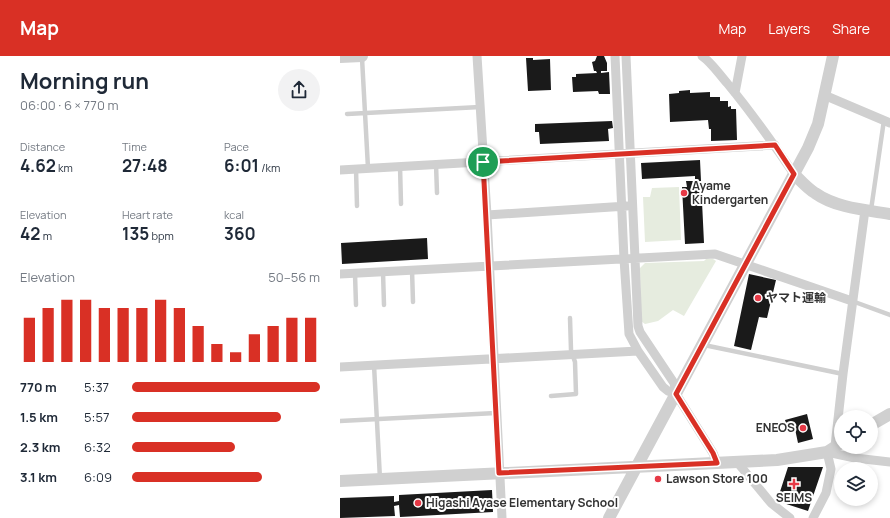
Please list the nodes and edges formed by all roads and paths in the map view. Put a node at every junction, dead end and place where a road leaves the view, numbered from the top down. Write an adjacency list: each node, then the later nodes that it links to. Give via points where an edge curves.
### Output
1 (362, 56): 8 (street); 12 (lane)
2 (477, 56): 11 (street)
3 (615, 56): 16 (street)
4 (626, 56): 17 (street)
5 (702, 56): 9 (street)
6 (742, 56): 9 (street)
7 (833, 56): 10 (street)
8 (340, 57)
9 (735, 94): 15 (street)
10 (824, 96): 14 (street); 24 (street, via 818,124)
11 (480, 107): 12 (lane); 18 (street)
12 (366, 113): 13 (lane); 21 (lane)
13 (347, 114)
14 (887, 122): 30 (lane)
15 (775, 145): 17 (street); 24 (street)
16 (620, 154): 17 (street); 18 (street); 28 (street)
17 (630, 154): 29 (street)
18 (483, 162): 19 (street); 32 (street)
19 (436, 164): 20 (street); 25 (lane)
20 (400, 166): 21 (street); 26 (lane)
21 (368, 168): 22 (street)
22 (356, 169): 23 (street); 27 (lane)
23 (340, 170)
24 (794, 174): 30 (street, via 824,199); 35 (street)
25 (437, 193)
26 (401, 204)
27 (357, 206)
28 (623, 206): 29 (street); 32 (street); 34 (street)
29 (633, 206): 33 (street)
30 (868, 210): 31 (street); 41 (street)
31 (890, 214)
32 (487, 215): 36 (street)
33 (636, 258): 34 (street); 35 (street, via 715,254); 54 (street, via 638,326 674,383)
34 (624, 259): 36 (street); 48 (street, via 629,334)
35 (745, 265): 41 (street); 47 (street)
36 (489, 266): 37 (street); 50 (street)
37 (412, 270): 38 (street); 42 (lane)
38 (383, 272): 40 (street); 44 (lane)
39 (340, 274): 40 (street)
40 (355, 274): 43 (lane)
41 (852, 301): 45 (lane); 53 (street)
42 (413, 302)
43 (356, 305)
44 (384, 305)
45 (890, 315)
46 (570, 318): 49 (lane)
47 (702, 345): 53 (lane); 54 (street)
48 (638, 351): 49 (street); 54 (street, via 663,387)
49 (573, 355): 50 (street); 55 (lane, via 576,394)
50 (493, 359): 51 (street); 57 (street)
51 (374, 365): 52 (street); 59 (lane)
52 (340, 367)
53 (843, 374): 56 (street)
54 (676, 394): 66 (street); 67 (street)
55 (551, 396)
56 (839, 410)
57 (496, 413): 59 (lane); 68 (street)
58 (890, 414): 61 (street)
59 (377, 419): 60 (lane); 69 (lane)
60 (340, 421)
61 (878, 421)
62 (834, 447): 64 (street, via 777,460); 74 (street, via 826,493)
63 (847, 454): 65 (street, via 855,458)
64 (737, 462): 66 (street); 73 (street, via 771,503)
65 (890, 462)
66 (717, 463): 67 (street)
67 (636, 466): 68 (street); 72 (street)
68 (499, 473): 69 (street); 71 (street)
69 (380, 479): 70 (street)
70 (340, 481)
71 (502, 518)
72 (608, 518)
73 (790, 518)
74 (813, 518)

